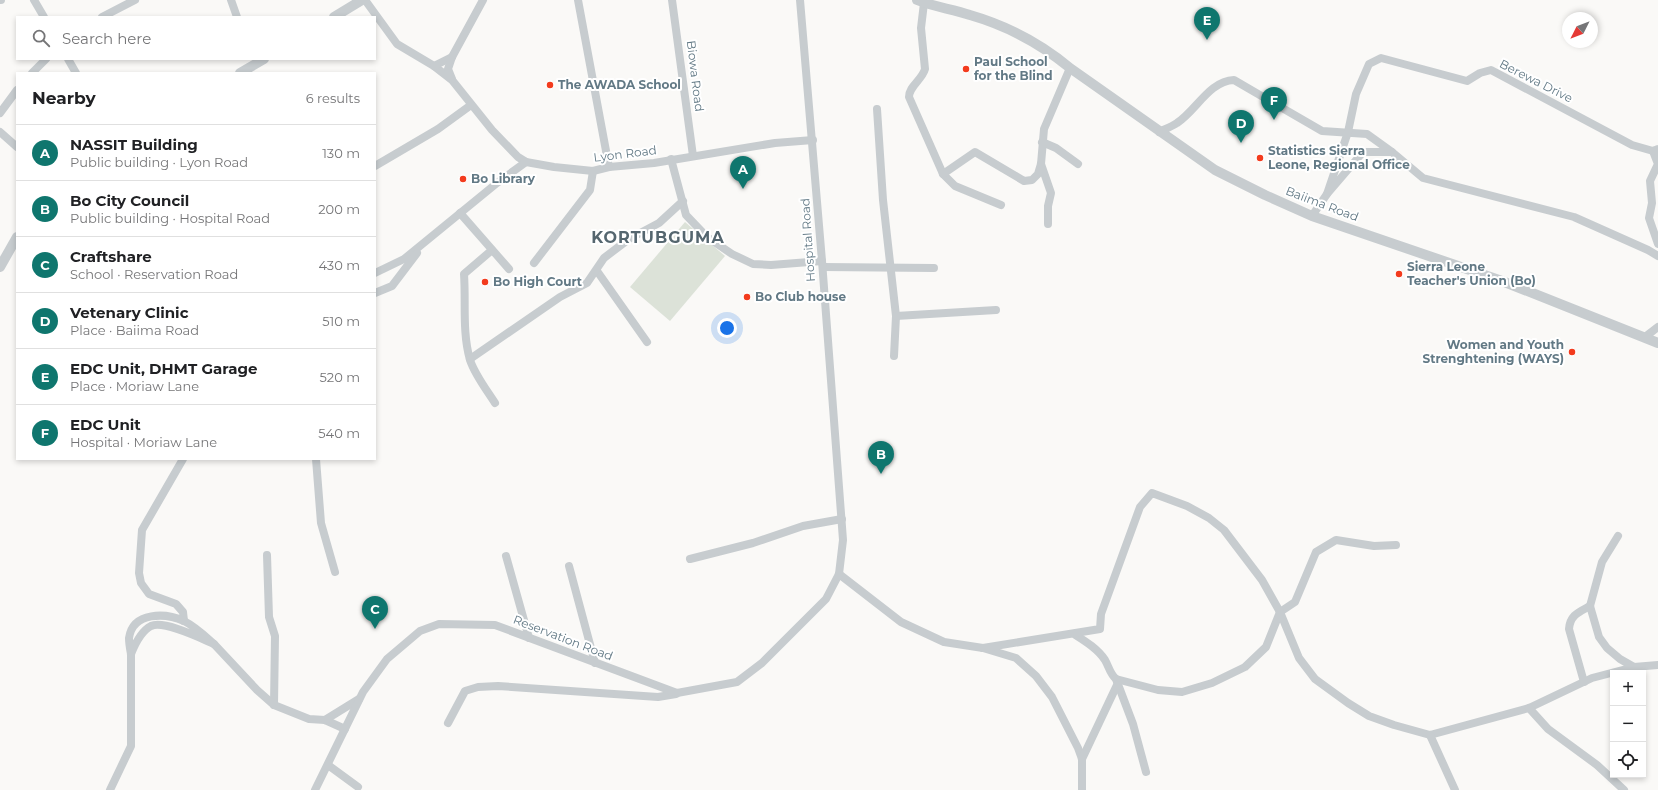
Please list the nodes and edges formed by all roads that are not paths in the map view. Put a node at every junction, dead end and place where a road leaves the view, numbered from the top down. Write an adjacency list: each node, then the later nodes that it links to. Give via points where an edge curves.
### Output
1 (34, 0): 10 (street)
2 (135, 0): 11 (street)
3 (231, 0): 12 (street)
4 (363, 0): 13 (street); 14 (street, Lyon Road)
5 (483, 0): 16 (street)
6 (578, 0): 44 (street)
7 (672, 0): 38 (street, Biowa Road)
8 (800, 0): 33 (street, Hospital Road)
9 (920, 1): 21 (street, Baiima Road, via 971,15 1019,33 1048,50); 46 (street, via 925,69 909,92 909,97)
10 (43, 16)
11 (104, 16)
12 (237, 16)
13 (336, 16)
14 (375, 16)
15 (376, 17): 20 (street, Lyon Road, via 397,44)
16 (452, 57): 20 (street); 25 (street, via 448,69)
17 (45, 60): 22 (street)
18 (69, 60): 23 (street)
19 (258, 61): 24 (street)
20 (434, 66): 25 (street, Lyon Road)
21 (1070, 68): 31 (street, Baiima Road); 34 (street, via 1044,129)
22 (33, 72)
23 (75, 72)
24 (242, 72)
25 (452, 80): 27 (street, Lyon Road)
26 (16, 91): 29 (street)
27 (471, 105): 40 (street, Lyon Road, via 518,157); 43 (street)
28 (877, 109): 61 (street, via 883,200)
29 (0, 113)
30 (0, 132): 35 (street)
31 (1159, 132): 32 (street, via 1177,123 1216,86 1234,80 1322,131); 51 (street, Baiima Road, via 1215,170)
32 (1348, 132): 36 (street, Berewa Drive, via 1356,94 1369,64 1381,58 1467,81 1491,70 1632,145); 37 (street, via 1367,134); 47 (street, Berewa Drive)
33 (813, 140): 38 (street, Lyon Road, via 775,143); 59 (street, Hospital Road)
34 (1042, 142): 41 (street); 42 (street, via 1056,148)
35 (16, 146)
36 (1655, 150): 55 (street, via 1658,164 1650,181 1652,203 1649,218)
37 (1392, 152): 47 (street, via 1363,152); 57 (street, via 1423,178 1574,217)
38 (693, 156): 39 (street, Lyon Road)
39 (671, 159): 44 (street, Lyon Road); 48 (street)
40 (526, 162): 45 (street, Lyon Road); 50 (street)
41 (1041, 164): 46 (street, via 1038,174 1032,180 1024,181 974,152); 52 (street, via 1051,193)
42 (1078, 164)
43 (376, 165)
44 (609, 167): 45 (street, Lyon Road)
45 (593, 171): 58 (street, via 590,190)
46 (943, 174): 49 (street, via 955,186)
47 (1327, 194): 51 (street)
48 (683, 201): 59 (street, via 686,215 707,237 732,254 753,264); 64 (street, via 659,223 629,239 604,258)
49 (1001, 205)
50 (460, 213): 54 (street); 56 (street)
51 (1312, 216): 70 (street, Baiima Road, via 1502,281)
52 (1048, 224)
53 (16, 239): 60 (street)
54 (423, 244): 65 (street, via 404,259); 66 (street, via 392,286)
55 (1658, 244)
56 (492, 250): 63 (street); 74 (street, via 464,274 464,325)
57 (1658, 256)
58 (534, 263)
59 (822, 264): 61 (street); 78 (street, Hospital Road)
60 (0, 267)
61 (891, 268): 62 (street); 68 (street)
62 (934, 268)
63 (509, 269)
64 (597, 270): 71 (street); 74 (street, via 587,283 560,297)
65 (376, 273)
66 (376, 293)
67 (996, 310): 68 (street)
68 (896, 316): 73 (street)
69 (1658, 327): 70 (street)
70 (1645, 337): 72 (street, Baiima Road)
71 (647, 342)
72 (1658, 344)
73 (894, 356)
74 (470, 359): 75 (street)
75 (495, 403)
76 (182, 460): 89 (street, via 142,530 139,573 141,584 149,594 176,604 183,612)
77 (316, 460): 85 (street, via 321,523)
78 (842, 519): 83 (street, via 803,526 752,543); 86 (street, Hospital Road, via 843,540)
79 (1618, 536): 87 (street, via 1602,562)
80 (1396, 545): 88 (street, via 1374,546 1332,541 1316,552 1295,602)
81 (267, 555): 102 (street, via 269,616 275,636)
82 (506, 556): 91 (street)
83 (690, 559)
84 (569, 566): 95 (street)
85 (335, 572)
86 (839, 574): 93 (street, via 901,622 944,642); 100 (street, via 826,599 762,663 737,682)
87 (1590, 606): 97 (street, via 1599,637 1607,648); 99 (street, via 1570,620 1569,629)
88 (1280, 612): 90 (street, via 1262,580 1224,530 1187,506 1152,493 1140,507 1101,614 1100,629); 98 (street, via 1266,647 1245,667 1212,683 1182,692); 107 (street, via 1299,658 1315,679 1369,716)
89 (184, 621): 92 (street); 94 (street, via 169,616 146,617 135,624 131,632)
90 (1074, 634): 93 (street); 98 (street, via 1090,644 1104,659)
91 (529, 638): 95 (street, Reservation Road); 101 (street, Reservation Road, via 495,625 439,624 420,631 387,659)
92 (214, 644): 94 (street, via 161,624 151,626 138,639); 102 (street)
93 (983, 648): 108 (street, via 1016,658 1036,676 1052,697)
94 (131, 654): 112 (street, via 131,746)
95 (595, 663): 100 (street, Reservation Road)
96 (1658, 665): 97 (street)
97 (1634, 667): 99 (street)
98 (1116, 682): 108 (street); 110 (street, via 1133,724)
99 (1584, 682): 103 (street)
100 (677, 693): 105 (street, via 658,697 478,687 465,691)
101 (360, 699): 104 (street); 106 (street, Reservation Road)
102 (274, 705): 104 (street, via 309,719)
103 (1528, 708): 107 (street); 116 (street, via 1548,729 1597,765)
104 (325, 720): 106 (street)
105 (448, 723)
106 (345, 729): 109 (street, Reservation Road)
107 (1430, 735): 115 (street)
108 (1082, 759): 114 (street)
109 (328, 765): 111 (street); 113 (street, Reservation Road)
110 (1146, 772)
111 (358, 787)
112 (110, 790)
113 (315, 790)
114 (1082, 790)
115 (1455, 790)
116 (1624, 790)

